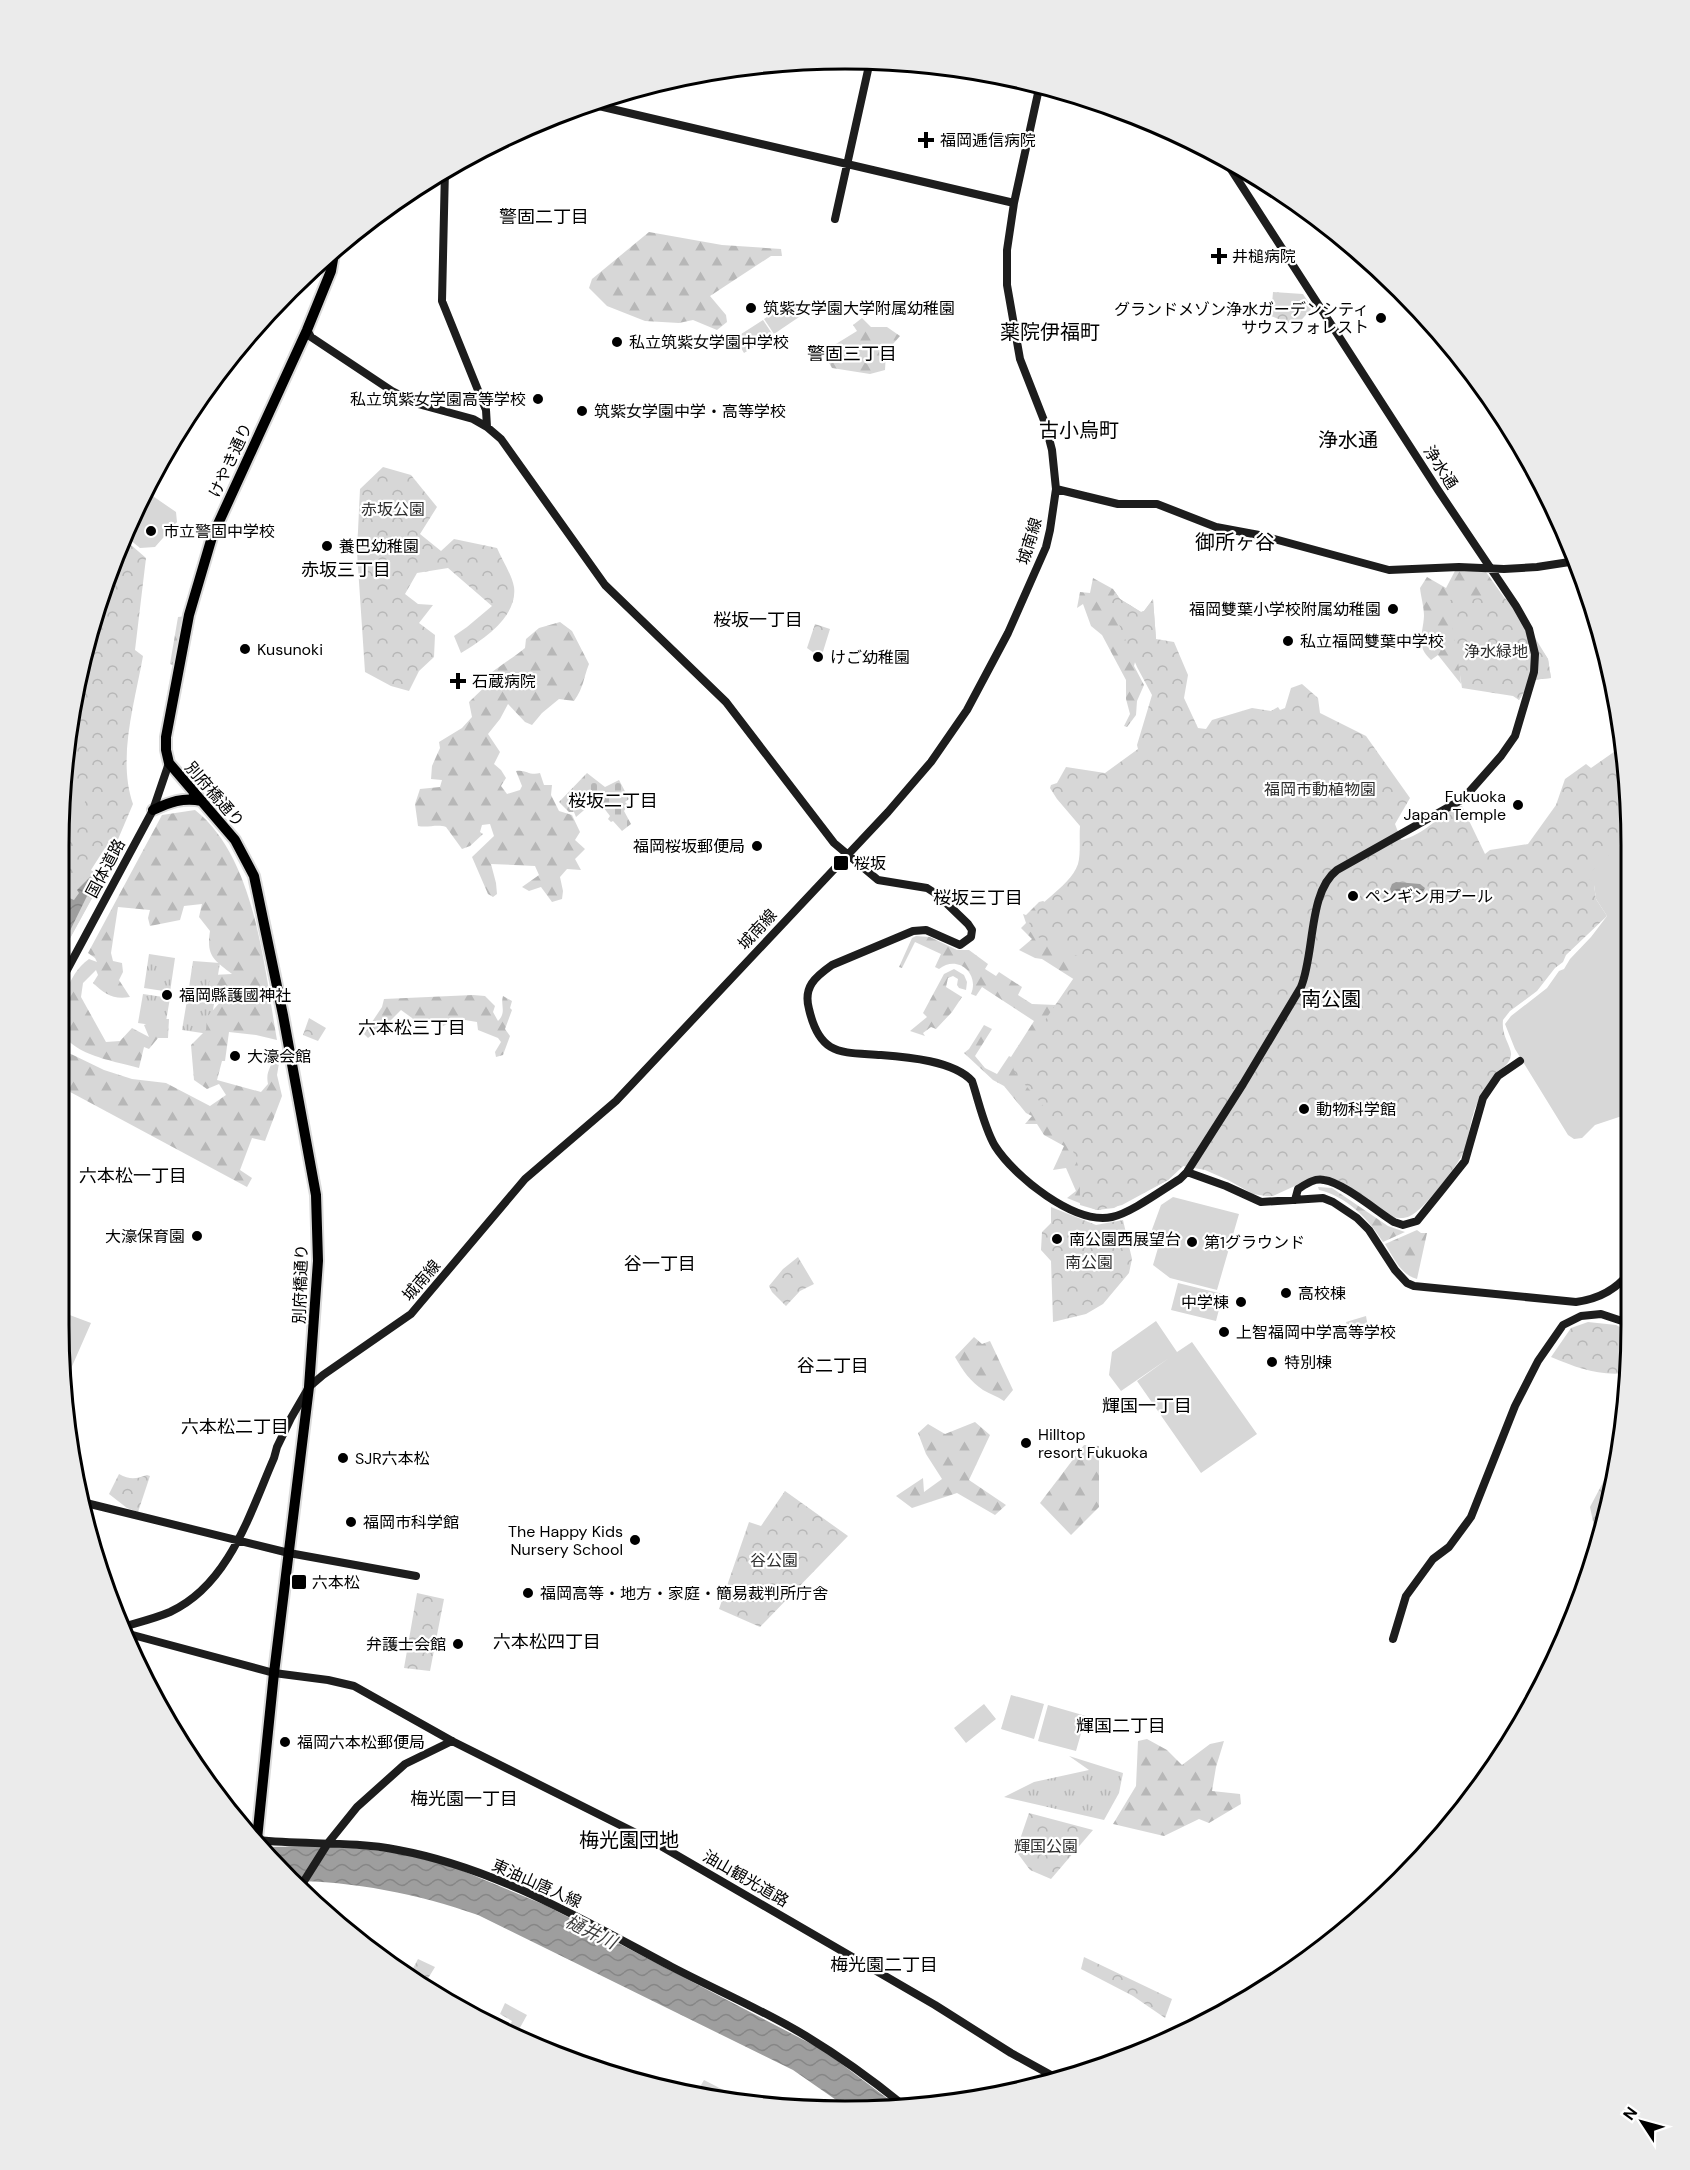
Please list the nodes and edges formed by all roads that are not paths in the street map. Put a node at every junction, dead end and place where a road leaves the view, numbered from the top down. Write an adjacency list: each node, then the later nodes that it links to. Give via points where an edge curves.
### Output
1 (868, 70): 4 (street)
2 (1038, 93): 7 (street, 城南線)
3 (605, 107): 4 (street)
4 (848, 164): 7 (street); 8 (street)
5 (1235, 175): 14 (street, 浄水通)
6 (445, 181): 11 (street, via 441,301 486,410)
7 (1014, 203): 12 (street, 城南線, via 1007,285 1020,358 1052,450)
8 (835, 219)
9 (332, 262): 10 (highway, けやき通り)
10 (307, 330): 11 (street, via 315,341 392,391); 15 (highway, けやき通り, via 212,537 189,615 166,737)
11 (487, 427): 18 (street, via 501,440 605,585 726,702 813,817)
12 (1056, 489): 14 (street, via 1118,504 1157,504 1216,527 1389,570); 18 (street, 城南線, via 1046,547 1004,642 967,710 931,762)
13 (1567, 562): 14 (street)
14 (1491, 569): 21 (street, 浄水通, via 1529,629 1536,654 1515,736 1463,799 1337,870 1326,881 1319,895 1307,973 1301,987)
15 (169, 763): 16 (highway, 別府橋通り); 17 (street, 国体道路)
16 (202, 801): 17 (highway, via 177,800); 25 (highway, 別府橋通り, via 235,840 254,876 314,1180 318,1261)
17 (153, 810): 19 (street, 国体道路)
18 (847, 855): 21 (street, via 878,880 927,888 972,930 971,937 960,945 926,930 913,931 820,973 808,987 807,1001 820,1036 830,1046 842,1053 912,1059 965,1073 972,1081 994,1143 1015,1172 1092,1218 1112,1217 1126,1211); 25 (street, 城南線, via 616,1101 525,1179 411,1314)
19 (69, 957)
20 (1520, 1061): 22 (street, via 1498,1076 1483,1098 1465,1161 1417,1221 1403,1225 1394,1222 1336,1184 1323,1180 1308,1182 1298,1189)
21 (1186, 1172): 22 (street, via 1261,1202)
22 (1295, 1200): 23 (street, via 1323,1198 1357,1218 1395,1270 1414,1286 1576,1302 1597,1298)
23 (1621, 1281)
24 (1621, 1321): 32 (street, via 1601,1314 1581,1316 1563,1325 1538,1361 1515,1406 1471,1517 1406,1596)
25 (309, 1387): 27 (street, 城南線, via 277,1447); 28 (highway, 別府橋通り)
26 (90, 1504): 27 (street)
27 (237, 1541): 28 (street); 30 (street, 城南線, via 222,1567 201,1591 171,1612)
28 (289, 1553): 29 (street); 33 (highway, 別府橋通り)
29 (416, 1576)
30 (129, 1625)
31 (134, 1635): 33 (street)
32 (1393, 1639)
33 (274, 1674): 34 (street, 油山観光道路, via 354,1686); 35 (highway, 別府橋通り)
34 (452, 1741): 37 (street, via 405,1764 357,1807); 39 (street, 油山観光道路, via 654,1842)
35 (258, 1832)
36 (266, 1841): 37 (street, 東油山唐人線)
37 (327, 1844): 38 (street); 40 (street, 東油山唐人線, via 398,1850 503,1882 804,2035)
38 (304, 1881)
39 (1049, 2074)
40 (895, 2099)

